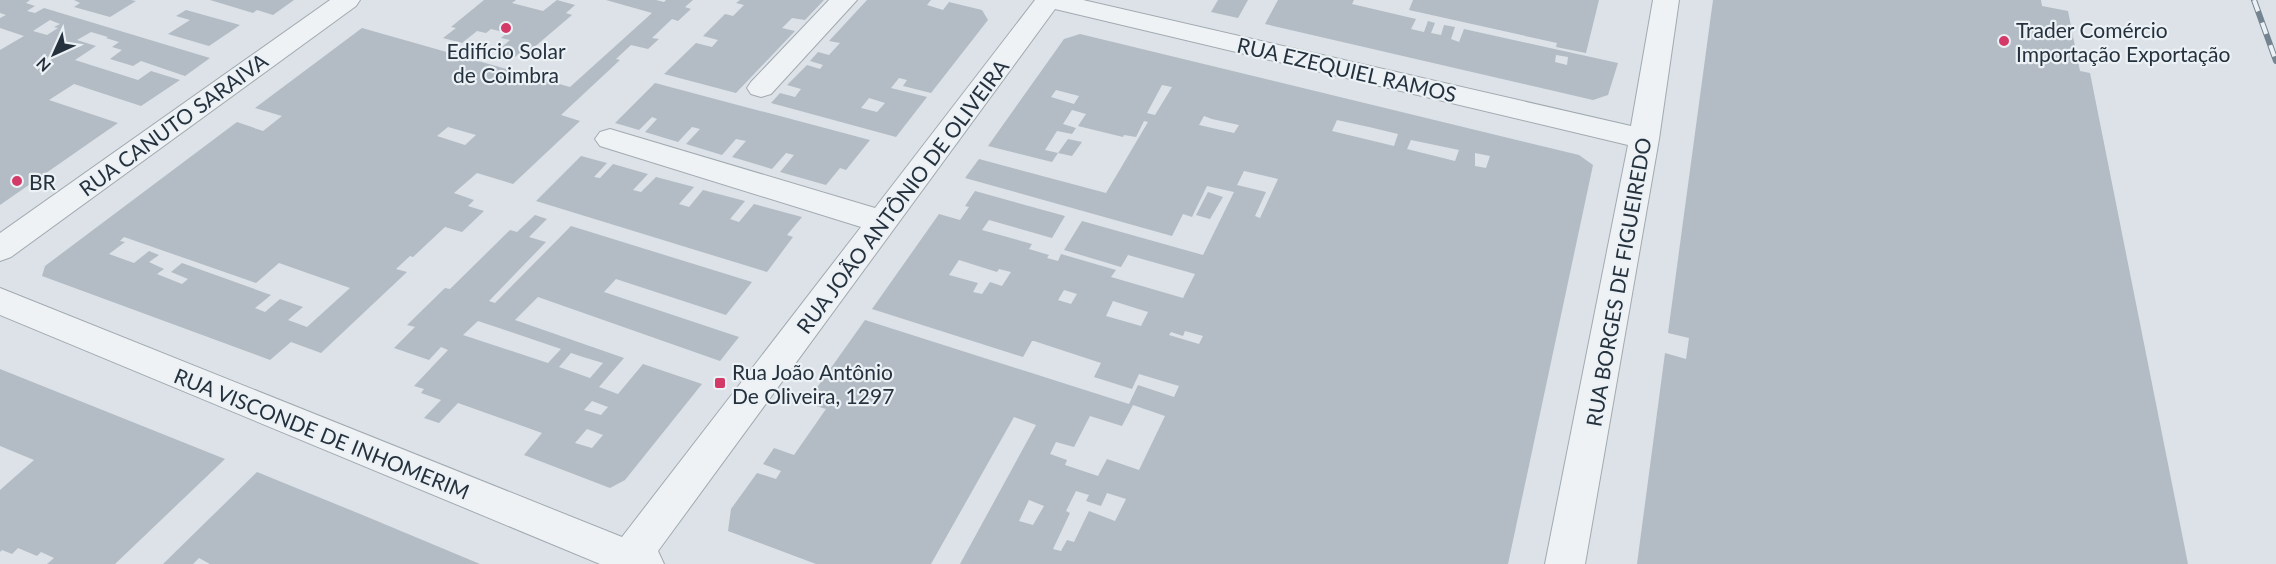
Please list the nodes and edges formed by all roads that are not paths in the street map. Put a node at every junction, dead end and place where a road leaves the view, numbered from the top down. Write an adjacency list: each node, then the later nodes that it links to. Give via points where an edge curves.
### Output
1 (347, 0): 9 (street, RUA CANUTO SARAIVA)
2 (844, 0): 5 (street)
3 (1049, 0): 6 (street, RUA EZEQUIEL RAMOS); 8 (street, RUA JOÃO ANTÔNIO DE OLIVEIRA)
4 (1666, 0): 6 (street, RUA BORGES DE FIGUEIREDO)
5 (761, 87)
6 (1644, 138): 12 (street, RUA BORGES DE FIGUEIREDO)
7 (610, 139): 8 (street)
8 (883, 222): 11 (street, RUA JOÃO ANTÔNIO DE OLIVEIRA)
9 (0, 249)
10 (0, 302): 11 (street, RUA VISCONDE DE INHOMERIM)
11 (633, 562)
12 (1566, 564)

